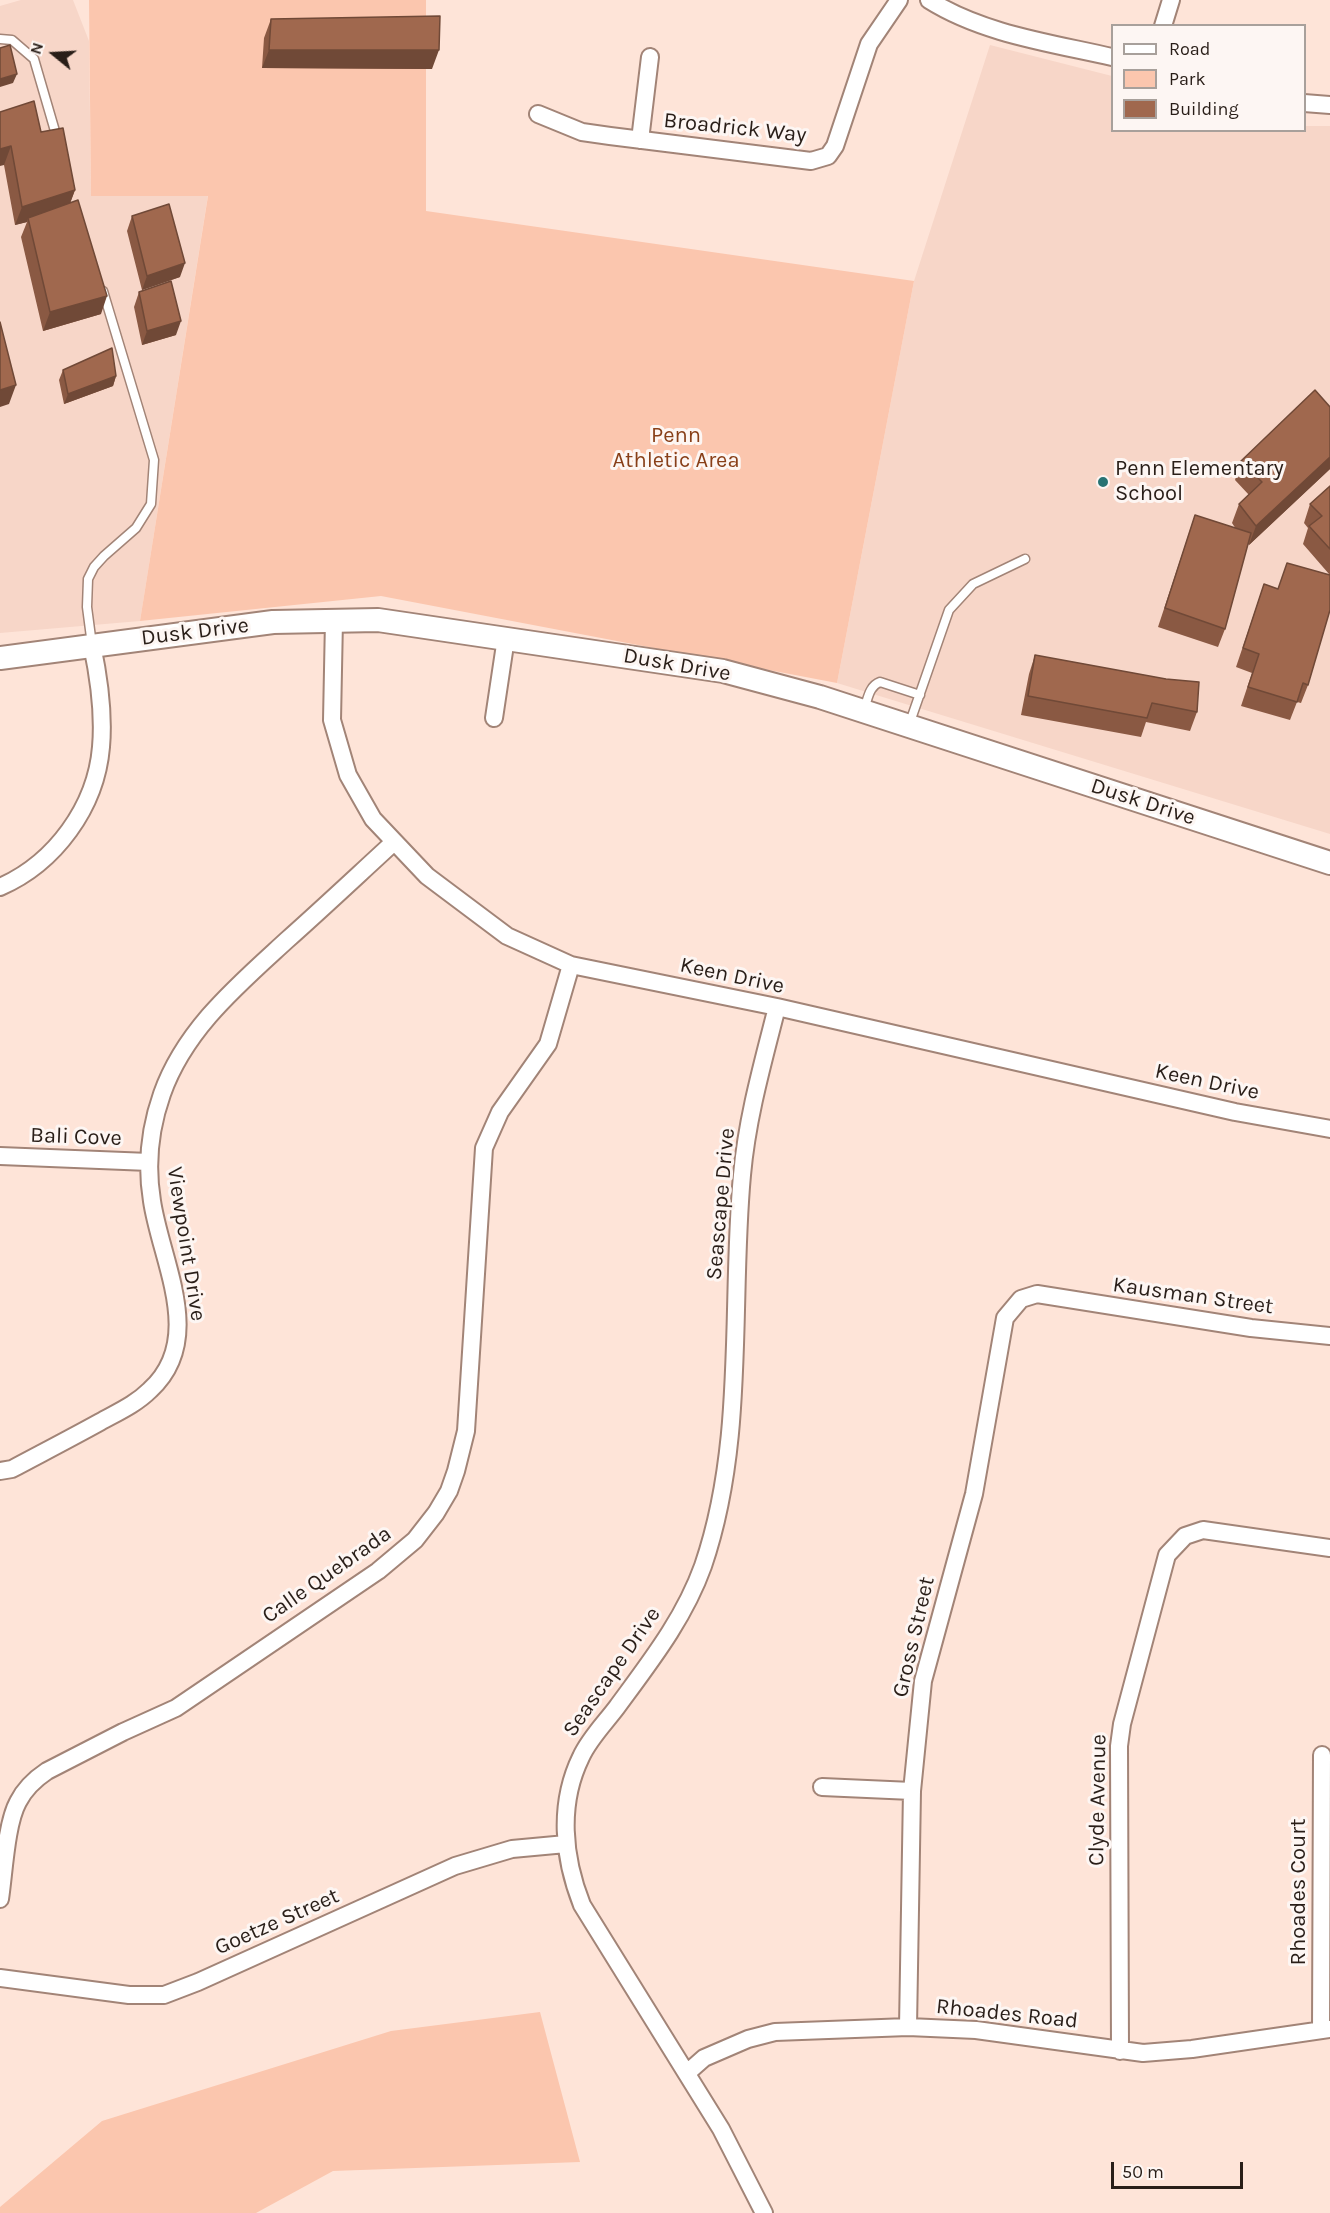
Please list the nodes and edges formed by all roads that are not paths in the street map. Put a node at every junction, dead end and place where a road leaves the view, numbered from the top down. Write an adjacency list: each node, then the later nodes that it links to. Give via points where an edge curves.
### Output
1 (899, 0): 11 (street, Broadrick Way, via 869,44 836,146 828,156 811,161)
2 (929, 0): 7 (street, via 997,30)
3 (1172, 0): 4 (street)
4 (1164, 24)
5 (0, 39): 12 (lane, via 12,40 34,59)
6 (650, 57): 11 (street)
7 (1111, 57)
8 (1306, 104): 9 (street)
9 (1330, 105)
10 (538, 114): 11 (street, Broadrick Way, via 582,132)
11 (640, 140)
12 (61, 149)
13 (101, 285): 17 (lane, via 154,460 151,504 136,528 104,556 88,579)
14 (1025, 559): 19 (lane, via 973,584 949,609)
15 (334, 620): 16 (street, Dusk Drive, via 378,620); 17 (street, Dusk Drive, via 273,622); 23 (street, Keen Drive, via 332,720 348,775 374,819)
16 (506, 638): 20 (street, Dusk Drive, via 723,671); 21 (street)
17 (92, 645): 18 (street, Dusk Drive); 25 (street, via 99,679 101,746 93,786 57,846 28,871)
18 (0, 658)
19 (920, 695): 20 (lane, via 880,682 872,688); 22 (lane)
20 (864, 711): 22 (street, Dusk Drive)
21 (494, 718)
22 (909, 725): 24 (street, Dusk Drive)
23 (394, 842): 26 (street, Keen Drive, via 427,876 507,936); 30 (street, Viewpoint Drive, via 218,1004 184,1050 163,1093)
24 (1330, 863)
25 (0, 887)
26 (571, 965): 27 (street, Keen Drive); 39 (street, Calle Quebrada, via 548,1044 500,1112 484,1149 466,1431 452,1481 436,1513 415,1540 378,1570 176,1708 47,1771 30,1784 12,1820)
27 (777, 1007): 28 (street, Keen Drive, via 1246,1114); 38 (street, Seascape Drive, via 748,1129 742,1173 730,1428 717,1518 702,1568 666,1641 581,1755 567,1807)
28 (1330, 1129)
29 (0, 1156): 30 (street, Bali Cove)
30 (149, 1162): 33 (street, Viewpoint Drive, via 155,1220 178,1312 176,1347 170,1363 153,1388 135,1403 12,1469)
31 (1050, 1297): 32 (street, Kausman Street); 37 (street, Gross Street, via 1037,1294 1021,1299 1005,1318 974,1494 923,1682)
32 (1330, 1336)
33 (0, 1471)
34 (1330, 1548): 43 (street, Clyde Avenue, via 1203,1530 1185,1536 1167,1555 1119,1746)
35 (1322, 1755): 42 (street, Rhoades Court)
36 (822, 1787): 37 (street)
37 (912, 1791): 41 (street, Gross Street)
38 (566, 1844): 40 (street, Goetze Street, via 512,1850 455,1866 164,1995 129,1995); 44 (street, Seascape Drive, via 582,1905)
39 (0, 1899)
40 (0, 1978)
41 (908, 2027): 43 (street, Rhoades Road, via 976,2030); 44 (street, Rhoades Road, via 775,2032 704,2058)
42 (1325, 2029): 43 (street, Rhoades Road, via 1192,2049)
43 (1120, 2051)
44 (687, 2073): 45 (street, Seascape Drive)
45 (764, 2213)

